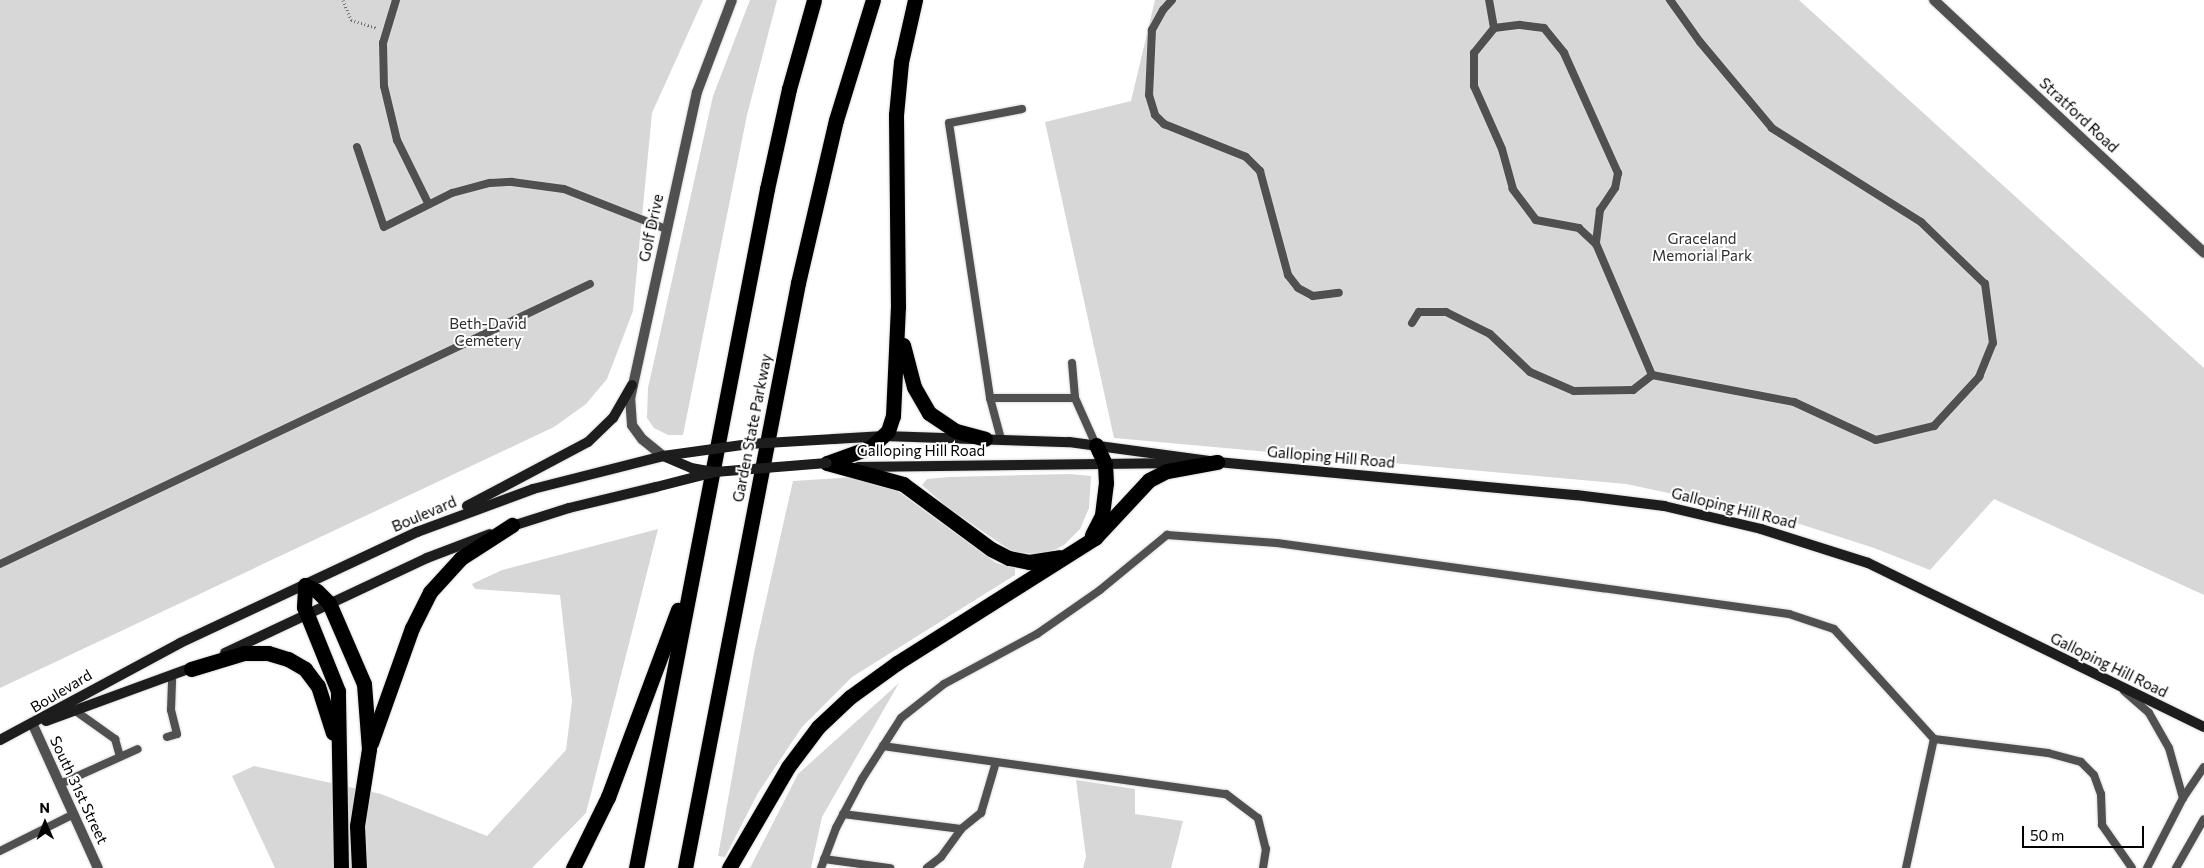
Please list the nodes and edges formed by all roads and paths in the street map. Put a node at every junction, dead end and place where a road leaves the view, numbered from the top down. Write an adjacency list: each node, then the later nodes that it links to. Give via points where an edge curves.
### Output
1 (343, 0): 12 (path, via 351,20)
2 (396, 0): 12 (lane)
3 (732, 0): 16 (street, Golf Drive, via 697,92)
4 (814, 0): 41 (highway, Garden State Parkway, via 772,164)
5 (873, 0): 76 (highway, Garden State Parkway, via 836,120 800,274)
6 (915, 0): 21 (highway, via 902,54 896,114)
7 (1172, 0): 20 (lane, via 1162,10 1152,30 1150,95 1155,115 1164,124 1246,157 1260,171 1270,196 1288,274 1298,288 1313,296)
8 (1489, 0): 11 (lane)
9 (1670, 0): 24 (lane, via 1700,42 1772,128 1922,222 1984,284 1993,343 1979,377 1934,426 1876,440 1794,402)
10 (1934, 0): 18 (street, Stratford Road)
11 (1494, 28): 17 (lane, via 1474,52 1474,86 1502,149 1513,189 1536,220 1579,228); 17 (lane, via 1520,25 1544,28 1564,53 1618,173 1615,188 1600,210)
12 (385, 30): 15 (lane, via 382,68 390,117 403,154)
13 (1022, 109): 26 (lane, via 949,123)
14 (357, 147): 15 (lane, via 384,227)
15 (428, 203): 16 (lane, via 490,183 538,184 579,194)
16 (666, 229): 25 (street, Golf Drive)
17 (1596, 244): 24 (lane)
18 (2204, 252)
19 (590, 284): 43 (lane)
20 (1339, 293)
21 (898, 307): 28 (highway, via 895,409 892,424); 29 (highway, via 907,365 923,405 946,426)
22 (1412, 324): 24 (lane, via 1419,312 1446,312 1490,334 1530,372 1574,391 1633,390)
23 (1072, 363): 27 (lane)
24 (1652, 375)
25 (632, 385): 32 (street, Golf Drive, via 629,409 632,425 642,439); 39 (main road, via 613,418 588,442)
26 (990, 398): 27 (lane); 30 (lane)
27 (1075, 398): 31 (lane)
28 (884, 436): 29 (main road, Galloping Hill Road); 32 (main road, Galloping Hill Road, bridge, via 749,444); 34 (highway, via 871,447)
29 (985, 439): 30 (main road, Galloping Hill Road)
30 (1001, 439): 31 (main road, Galloping Hill Road)
31 (1096, 444): 33 (main road, Galloping Hill Road); 35 (highway)
32 (662, 456): 36 (main road, bridge, via 691,468); 39 (main road, Boulevard, via 533,489)
33 (1217, 462): 35 (main road, Galloping Hill Road); 40 (highway, via 1167,471 1149,480 1106,529); 49 (main road, Galloping Hill Road, via 1576,495 1713,516 1868,563 1958,604)
34 (827, 463): 35 (main road, Galloping Hill Road, via 865,468); 36 (main road, Galloping Hill Road, bridge); 42 (highway, via 903,484 1009,558 1029,562)
35 (1104, 464): 40 (highway, via 1106,483 1102,515)
36 (715, 472): 37 (main road, Galloping Hill Road, bridge)
37 (656, 487): 38 (main road, Boulevard)
38 (512, 526): 45 (main road, Boulevard, via 427,558); 58 (highway, via 461,558 430,592 412,628)
39 (417, 532): 44 (main road, Boulevard)
40 (1084, 546): 42 (highway)
41 (696, 552): 74 (highway, via 619,769); 75 (highway, Garden State Parkway)
42 (1069, 556): 77 (highway, via 885,670 839,706 788,767)
43 (0, 564)
44 (305, 584): 45 (highway); 46 (highway); 51 (main road, Boulevard, via 180,643)
45 (329, 604): 46 (main road, Boulevard); 58 (highway, via 364,684)
46 (307, 614): 47 (main road, Boulevard); 62 (highway, via 338,691)
47 (191, 669): 48 (main road, Boulevard); 62 (highway, via 229,656 257,652 279,656 305,669 318,686 326,705)
48 (172, 676): 50 (main road, Boulevard); 53 (lane, via 171,710 177,734)
49 (2123, 690): 52 (main road, Galloping Hill Road); 64 (lane, via 2149,713 2169,748)
50 (77, 712): 51 (main road, Boulevard); 59 (lane, via 115,739)
51 (33, 725): 55 (main road); 63 (street, South 31st Street)
52 (2204, 727)
53 (166, 737)
54 (1934, 739): 56 (lane, via 1834,629 1789,614 1277,543 1167,535 1100,590 1037,634 944,684 902,718); 82 (lane); 83 (lane, via 2048,753 2081,762 2094,775 2101,794 2102,825)
55 (0, 740)
56 (883, 746): 60 (lane); 66 (lane)
57 (138, 749): 59 (lane)
58 (369, 750): 73 (highway, via 357,826)
59 (120, 756): 63 (lane)
60 (996, 762): 68 (lane, via 981,812); 81 (lane, via 1226,794 1258,818 1266,849)
61 (2204, 767): 64 (lane)
62 (338, 772): 72 (highway)
63 (60, 784): 65 (street, South 31st Street)
64 (2183, 798): 84 (lane)
65 (74, 814): 69 (lane); 71 (street, South 31st Street)
66 (843, 814): 68 (lane); 70 (lane)
67 (2204, 818): 85 (lane)
68 (961, 829): 80 (lane, via 941,857)
69 (0, 851)
70 (824, 859): 78 (lane); 79 (lane)
71 (98, 868)
72 (341, 868)
73 (359, 868)
74 (573, 868)
75 (636, 868)
76 (685, 868)
77 (729, 868)
78 (821, 868)
79 (890, 868)
80 (926, 868)
81 (1263, 868)
82 (1906, 868)
83 (2132, 868)
84 (2147, 868)
85 (2176, 868)

